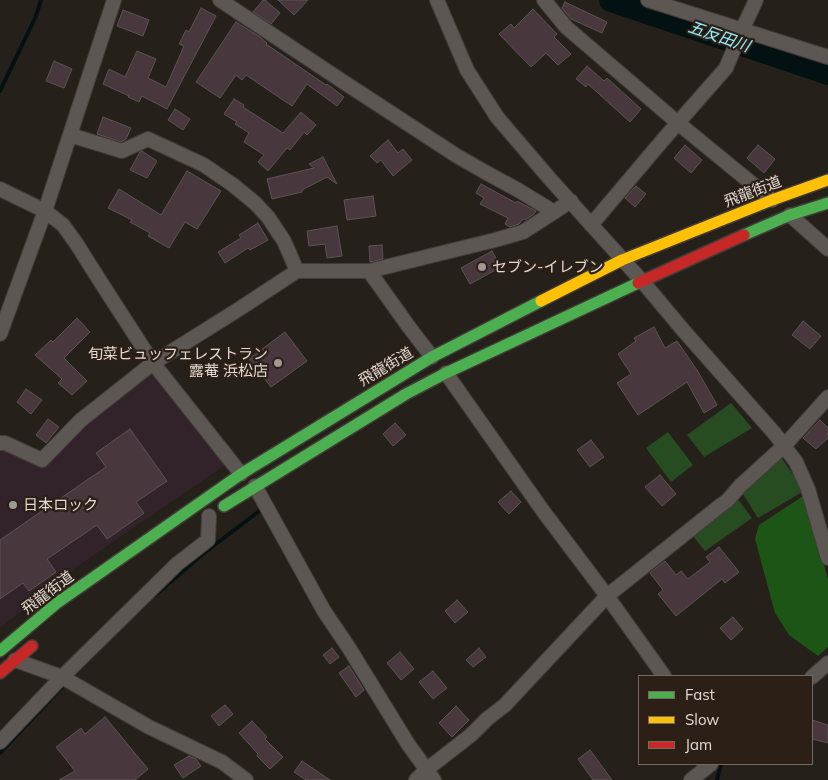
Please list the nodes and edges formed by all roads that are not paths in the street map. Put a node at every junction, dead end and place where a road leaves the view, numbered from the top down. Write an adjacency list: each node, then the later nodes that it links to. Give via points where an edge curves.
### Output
1 (114, 0): 10 (street)
2 (220, 0): 17 (street, via 457,156)
3 (437, 0): 14 (street, via 467,70 497,117)
4 (544, 0): 9 (street, via 566,27)
5 (648, 0): 7 (street)
6 (756, 0): 7 (street)
7 (741, 32): 8 (street); 9 (street, via 726,68)
8 (828, 57)
9 (678, 123): 13 (street); 19 (street)
10 (70, 135): 16 (street); 23 (street, via 122,151 148,139 204,166 233,185 268,217 284,241)
11 (828, 180): 13 (highway, 飛龍街道)
12 (0, 189): 16 (street)
13 (772, 200): 21 (highway, 飛龍街道)
14 (570, 201): 17 (street); 19 (street)
15 (828, 202): 18 (highway)
16 (44, 210): 25 (street); 27 (street, via 63,225 76,243)
17 (554, 212): 22 (street, via 523,232)
18 (790, 216): 20 (street); 24 (highway)
19 (591, 225): 21 (street)
20 (828, 249)
21 (622, 260): 24 (street); 26 (highway, 飛龍街道)
22 (369, 270): 23 (street); 26 (street)
23 (297, 271): 27 (street)
24 (642, 280): 28 (highway); 31 (street)
25 (0, 334)
26 (432, 357): 32 (highway, 飛龍街道)
27 (153, 363): 30 (street, via 81,420 42,460); 32 (street)
28 (446, 374): 33 (highway, via 406,394); 36 (street)
29 (828, 397): 31 (street)
30 (0, 443)
31 (784, 446): 35 (street, via 796,462 808,489); 36 (street, via 727,501)
32 (241, 474): 38 (highway, 飛龍街道, via 57,604)
33 (255, 486): 34 (highway); 47 (street, via 324,611)
34 (205, 519): 44 (street, via 208,540 177,564)
35 (828, 558)
36 (606, 596): 42 (street); 47 (street, via 505,705)
37 (42, 637): 39 (highway, 飛龍街道)
38 (1, 649)
39 (15, 660): 41 (highway, 飛龍街道); 44 (street)
40 (828, 664): 43 (street)
41 (0, 673)
42 (663, 675)
43 (813, 676)
44 (62, 677): 45 (street); 48 (street, via 150,727 222,762)
45 (0, 742)
46 (710, 765): 50 (street)
47 (430, 775): 49 (street)
48 (246, 780)
49 (416, 780)
50 (691, 780)

